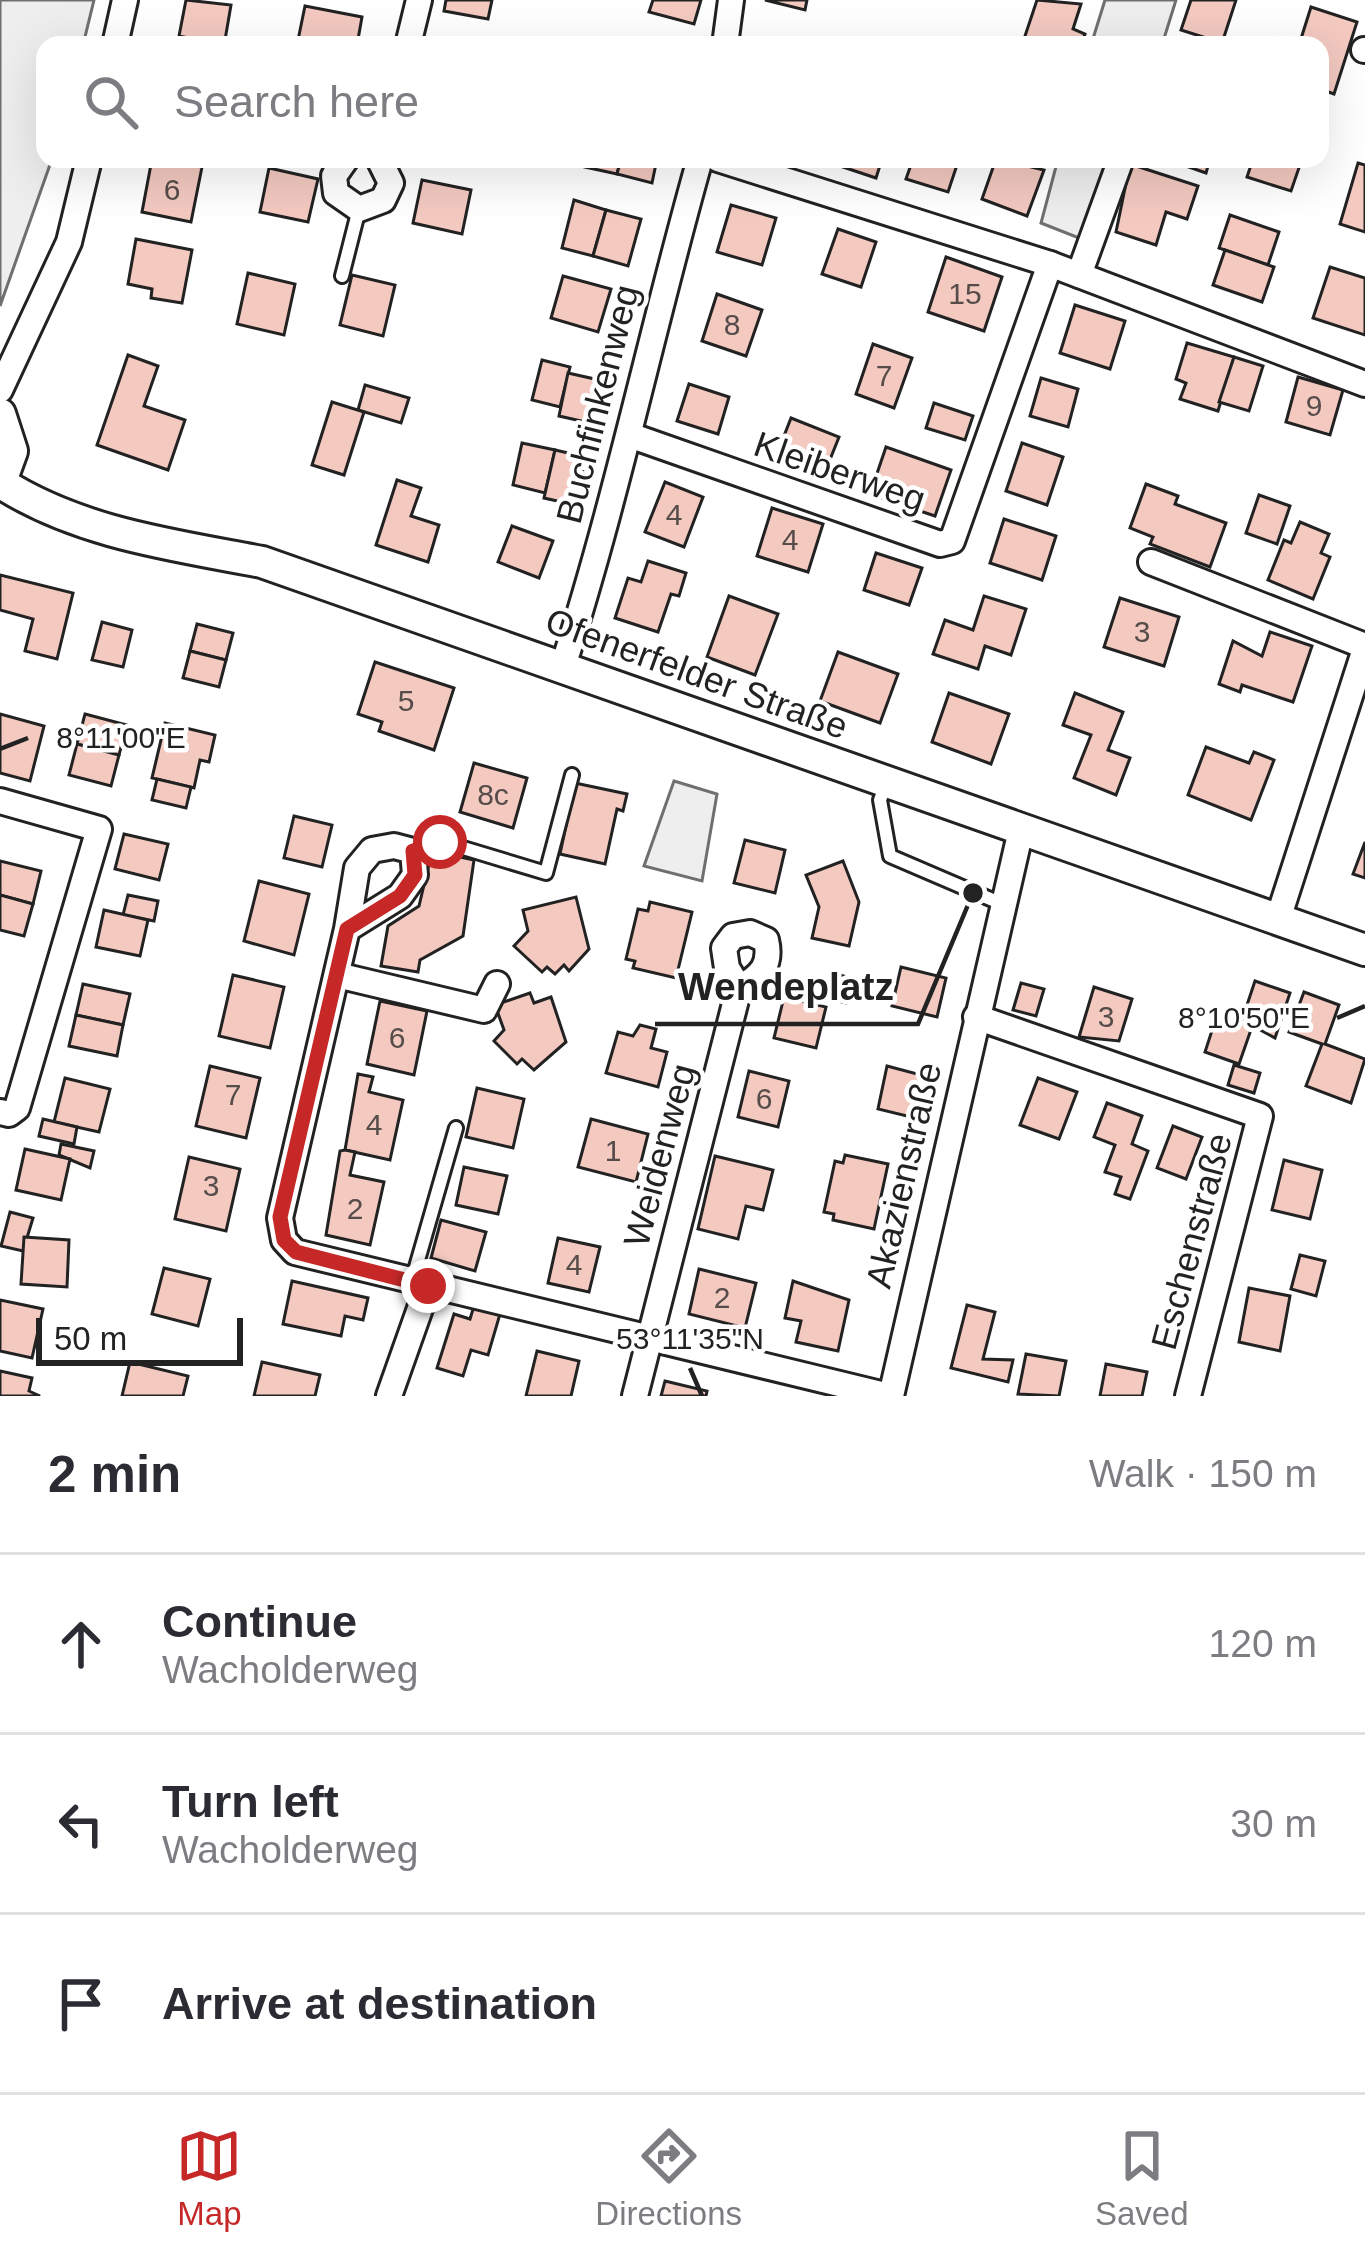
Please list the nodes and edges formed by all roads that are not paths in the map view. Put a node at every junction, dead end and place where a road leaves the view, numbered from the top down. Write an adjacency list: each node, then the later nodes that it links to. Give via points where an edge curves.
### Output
1 (125, 0): 4 (street)
2 (419, 0): 5 (street)
3 (731, 0): 6 (street)
4 (117, 36)
5 (410, 36)
6 (726, 36)
7 (87, 168): 18 (street, via 69,242)
8 (340, 168): 13 (street, via 336,193)
9 (385, 168): 13 (street, via 391,183 383,200)
10 (697, 168): 20 (street, Buchfinkenweg)
11 (746, 168): 14 (street)
12 (1118, 168): 15 (street)
13 (359, 209): 16 (lane)
14 (1050, 264): 15 (street); 20 (street, Kleiberweg, via 952,541 940,544)
15 (1079, 274): 17 (street)
16 (342, 276)
17 (1365, 384)
18 (0, 390)
19 (0, 414): 21 (street, Ofenerfelder Straße, via 12,451)
20 (632, 436): 24 (street, Buchfinkenweg)
21 (0, 484): 24 (street, Ofenerfelder Straße, via 126,536 262,562)
22 (1151, 562): 23 (street)
23 (1365, 648): 25 (street)
24 (563, 666): 27 (street, Ofenerfelder Straße)
25 (1357, 699): 32 (street)
26 (572, 775): 30 (lane, via 546,873 440,842)
27 (886, 782): 29 (street, Ofenerfelder Straße); 31 (lane, via 880,800 890,856)
28 (0, 801): 39 (street, via 99,829 17,1108)
29 (1021, 830): 31 (street, Akazienstraße); 32 (street, Ofenerfelder Straße)
30 (413, 851): 33 (street, via 415,875 400,896); 33 (street, via 372,850 357,868)
31 (1002, 904): 38 (street, Akazienstraße)
32 (1278, 920): 34 (street, Ofenerfelder Straße)
33 (347, 929): 35 (street)
34 (1365, 950)
35 (337, 975): 36 (street, via 484,1010); 41 (street, via 282,1231 306,1257)
36 (497, 984)
37 (739, 988): 42 (street, Weidenweg)
38 (976, 1016): 45 (street, Akazienstraße); 46 (street, Eschenstraße, via 1260,1116)
39 (0, 1112)
40 (456, 1128): 41 (lane)
41 (420, 1284): 42 (street); 43 (street)
42 (648, 1341): 44 (street, Weidenweg); 45 (street)
43 (389, 1396)
44 (635, 1396)
45 (890, 1396)
46 (1188, 1396)

